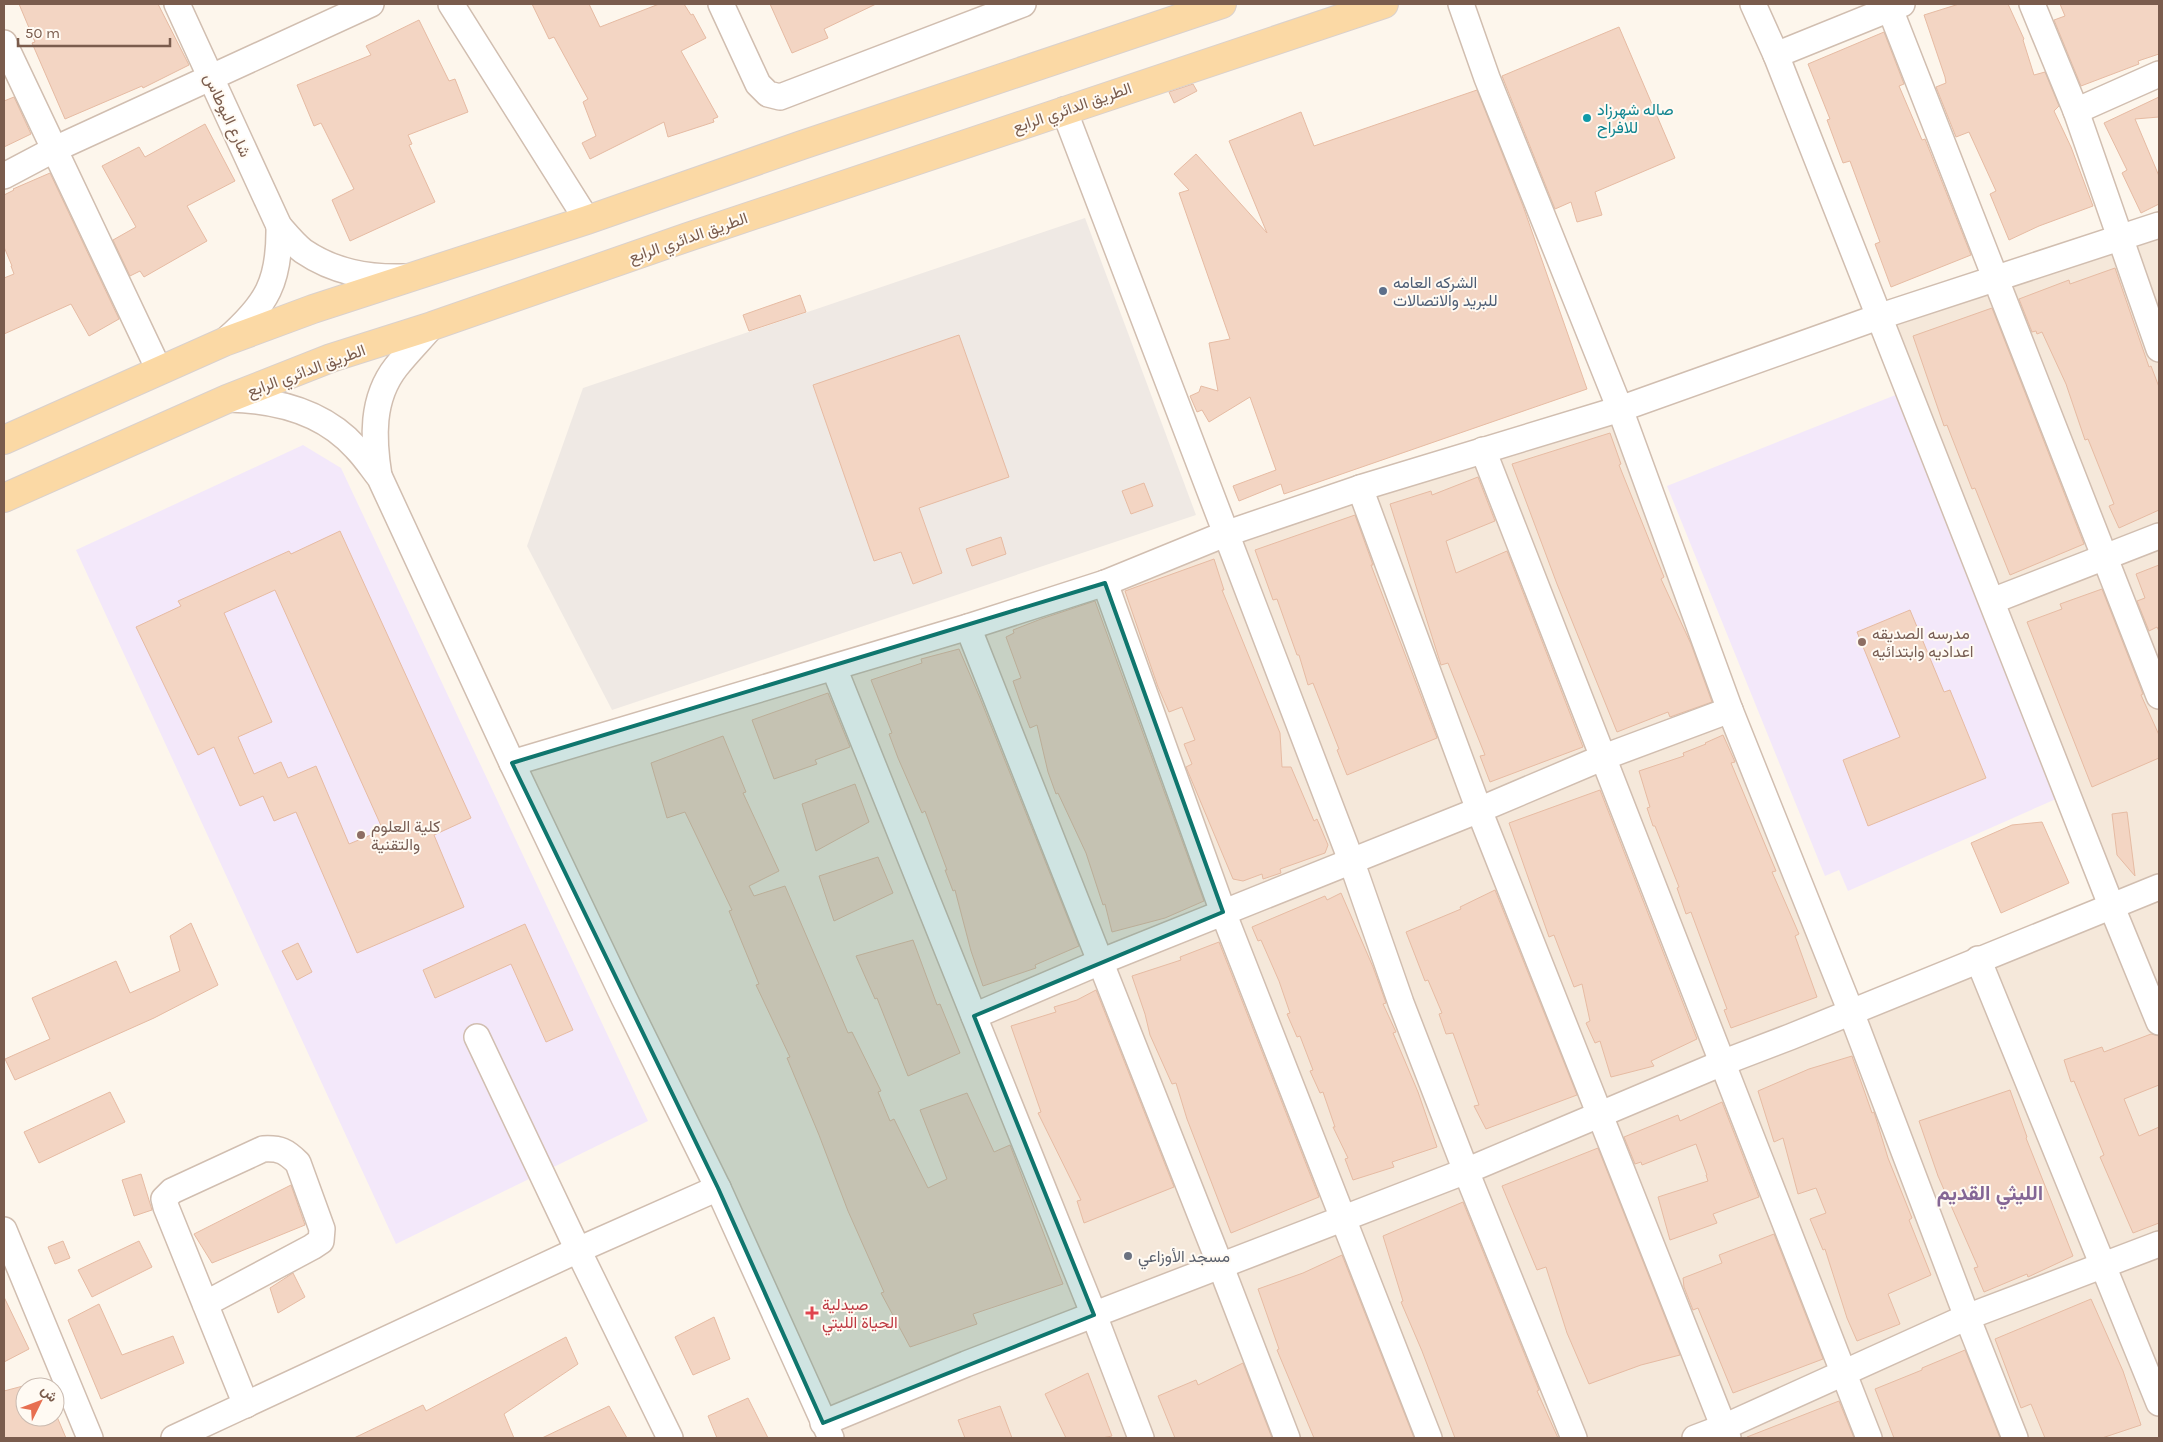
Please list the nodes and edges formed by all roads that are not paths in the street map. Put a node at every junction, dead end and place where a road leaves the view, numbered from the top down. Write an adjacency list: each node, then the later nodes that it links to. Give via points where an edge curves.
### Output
1 (177, 4): 15 (street, شارع البوطاس)
2 (371, 4): 15 (street)
3 (451, 4): 20 (street)
4 (721, 4): 5 (street, via 758,84 768,94 780,96)
5 (1023, 4)
6 (1222, 4): 20 (main road)
7 (1384, 4): 16 (main road, الطريق الدائري الرابع)
8 (1461, 4): 32 (street)
9 (1753, 4): 13 (street)
10 (2032, 4): 17 (street)
11 (1896, 6): 13 (street); 25 (street)
12 (4, 43): 18 (street)
13 (1776, 55): 26 (street)
14 (2159, 74): 17 (street)
15 (210, 78): 18 (street); 22 (street, شارع البوطاس)
16 (1064, 110): 27 (main road, الطريق الدائري الرابع); 38 (street)
17 (2076, 111): 23 (street)
18 (55, 149): 19 (street); 30 (street)
19 (4, 176)
20 (587, 220): 24 (main road)
21 (2159, 225): 23 (street)
22 (279, 226): 24 (street, via 302,250 325,264 352,274); 28 (street, via 274,278 250,319)
23 (2120, 238): 25 (street); 29 (street)
24 (414, 277): 28 (main road)
25 (1994, 280): 26 (street); 40 (street)
26 (1878, 317): 32 (street); 42 (street)
27 (432, 326): 31 (main road, الطريق الدائري الرابع, via 331,358); 35 (street, via 394,369 382,394 375,420 374,447)
28 (224, 342): 30 (main road)
29 (2159, 349)
30 (159, 370): 33 (main road)
31 (227, 399): 35 (street, via 267,401 315,417 355,447); 37 (main road, الطريق الدائري الرابع)
32 (1620, 409): 34 (street); 46 (street)
33 (4, 440)
34 (1483, 450): 36 (street); 47 (street)
35 (380, 478): 48 (street)
36 (1360, 488): 38 (street); 49 (street)
37 (4, 498)
38 (1225, 534): 41 (street); 50 (street)
39 (2159, 536): 40 (street)
40 (2106, 557): 42 (street); 45 (street)
41 (1104, 583): 43 (street); 53 (street)
42 (1992, 601): 52 (street)
43 (968, 627): 44 (street); 55 (street)
44 (834, 668): 48 (street); 57 (street)
45 (2159, 696)
46 (1730, 710): 47 (street); 56 (street)
47 (1604, 757): 49 (street); 60 (street)
48 (512, 764): 63 (street)
49 (1479, 810): 50 (street); 61 (street)
50 (1351, 860): 53 (street); 62 (street, via 1401,1003)
51 (2159, 887): 52 (street)
52 (2111, 905): 54 (street); 58 (street)
53 (1223, 912): 55 (street); 64 (street)
54 (1978, 959): 56 (street); 69 (street)
55 (1100, 962): 57 (street); 70 (street)
56 (1851, 1012): 60 (street); 73 (street)
57 (974, 1016): 72 (street)
58 (2159, 1022)
59 (477, 1037): 67 (street)
60 (1722, 1063): 61 (street); 74 (street)
61 (1599, 1115): 62 (street); 78 (street)
62 (1466, 1170): 64 (street); 85 (street)
63 (718, 1188): 67 (street); 77 (street)
64 (1342, 1219): 70 (street); 84 (street)
65 (4, 1230): 68 (street)
66 (2159, 1244): 69 (street)
67 (578, 1250): 76 (street); 81 (street)
68 (9, 1258): 79 (street)
69 (2104, 1266): 73 (street); 75 (street)
70 (1221, 1267): 72 (street); 83 (street)
71 (205, 1304): 71 (street, via 164,1200 172,1191 263,1149 276,1148 290,1155 298,1163 322,1230 321,1241); 76 (street)
72 (1094, 1314): 77 (street); 82 (street)
73 (1967, 1317): 74 (street); 88 (street)
74 (1842, 1372): 78 (street); 87 (street)
75 (2159, 1402)
76 (246, 1405): 80 (street)
77 (827, 1431)
78 (1726, 1433): 86 (street)
79 (90, 1438)
80 (174, 1438)
81 (670, 1438)
82 (1141, 1438)
83 (1287, 1438)
84 (1429, 1438)
85 (1574, 1438)
86 (1695, 1438)
87 (1869, 1438)
88 (2015, 1438)

